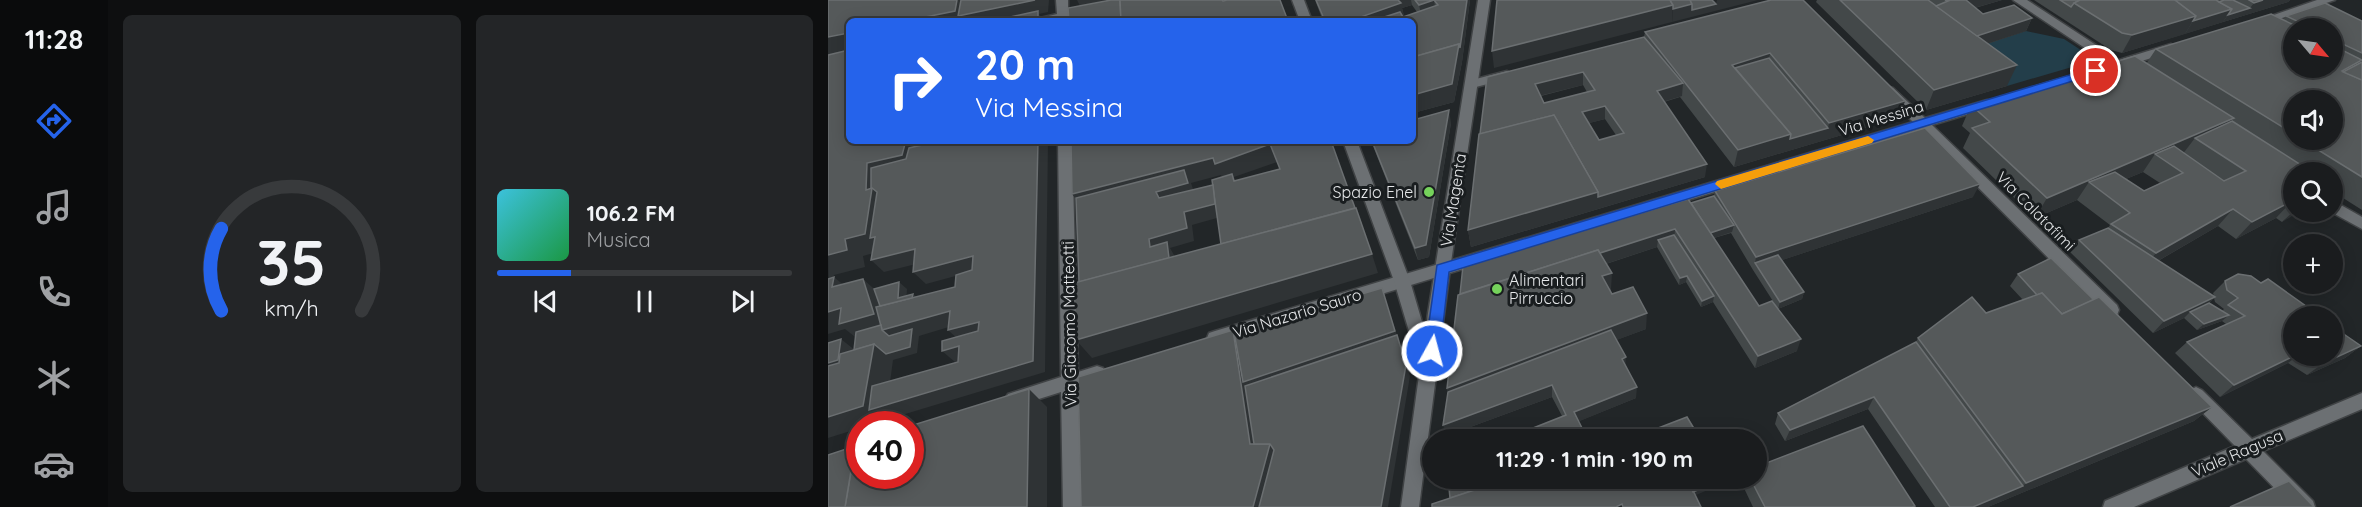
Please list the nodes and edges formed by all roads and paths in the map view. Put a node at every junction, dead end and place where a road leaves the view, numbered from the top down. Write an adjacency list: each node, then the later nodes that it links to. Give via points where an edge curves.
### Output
1 (1062, 0): 8 (street)
2 (1298, 0): 10 (street)
3 (1484, 0): 17 (street, Via Magenta)
4 (2019, 0): 13 (street)
5 (2299, 0): 6 (street)
6 (2321, 6): 11 (street)
7 (1097, 9): 9 (street)
8 (1063, 18)
9 (1066, 18)
10 (1305, 18)
11 (2243, 27)
12 (2186, 44): 13 (street)
13 (2111, 66): 15 (street)
14 (1518, 72): 17 (street)
15 (2137, 77)
16 (1881, 82): 19 (street, Via Calatafimi)
17 (1472, 84): 24 (street, Via Magenta)
18 (2003, 99): 19 (street, Via Messina)
19 (1922, 124): 24 (street, Via Messina); 26 (street, Via Calatafimi)
20 (1065, 144): 30 (street, Via Giacomo Matteotti)
21 (1351, 144): 25 (street)
22 (2343, 212): 23 (street)
23 (2362, 224)
24 (1442, 268): 25 (street, Via Nazario Sauro); 29 (street, Via Magenta)
25 (1402, 281): 27 (street, Via Nazario Sauro); 29 (street)
26 (2124, 323)
27 (1205, 341)
28 (1115, 368): 30 (street)
29 (1430, 372): 36 (street, Via Magenta)
30 (1070, 381): 33 (street); 35 (street, Via Giacomo Matteotti)
31 (2182, 381): 34 (street)
32 (2362, 401): 34 (street, Viale Ragusa)
33 (1002, 403)
34 (2249, 448): 37 (street, Viale Ragusa); 38 (street)
35 (1072, 507)
36 (1410, 507)
37 (2112, 507)
38 (2306, 507)

